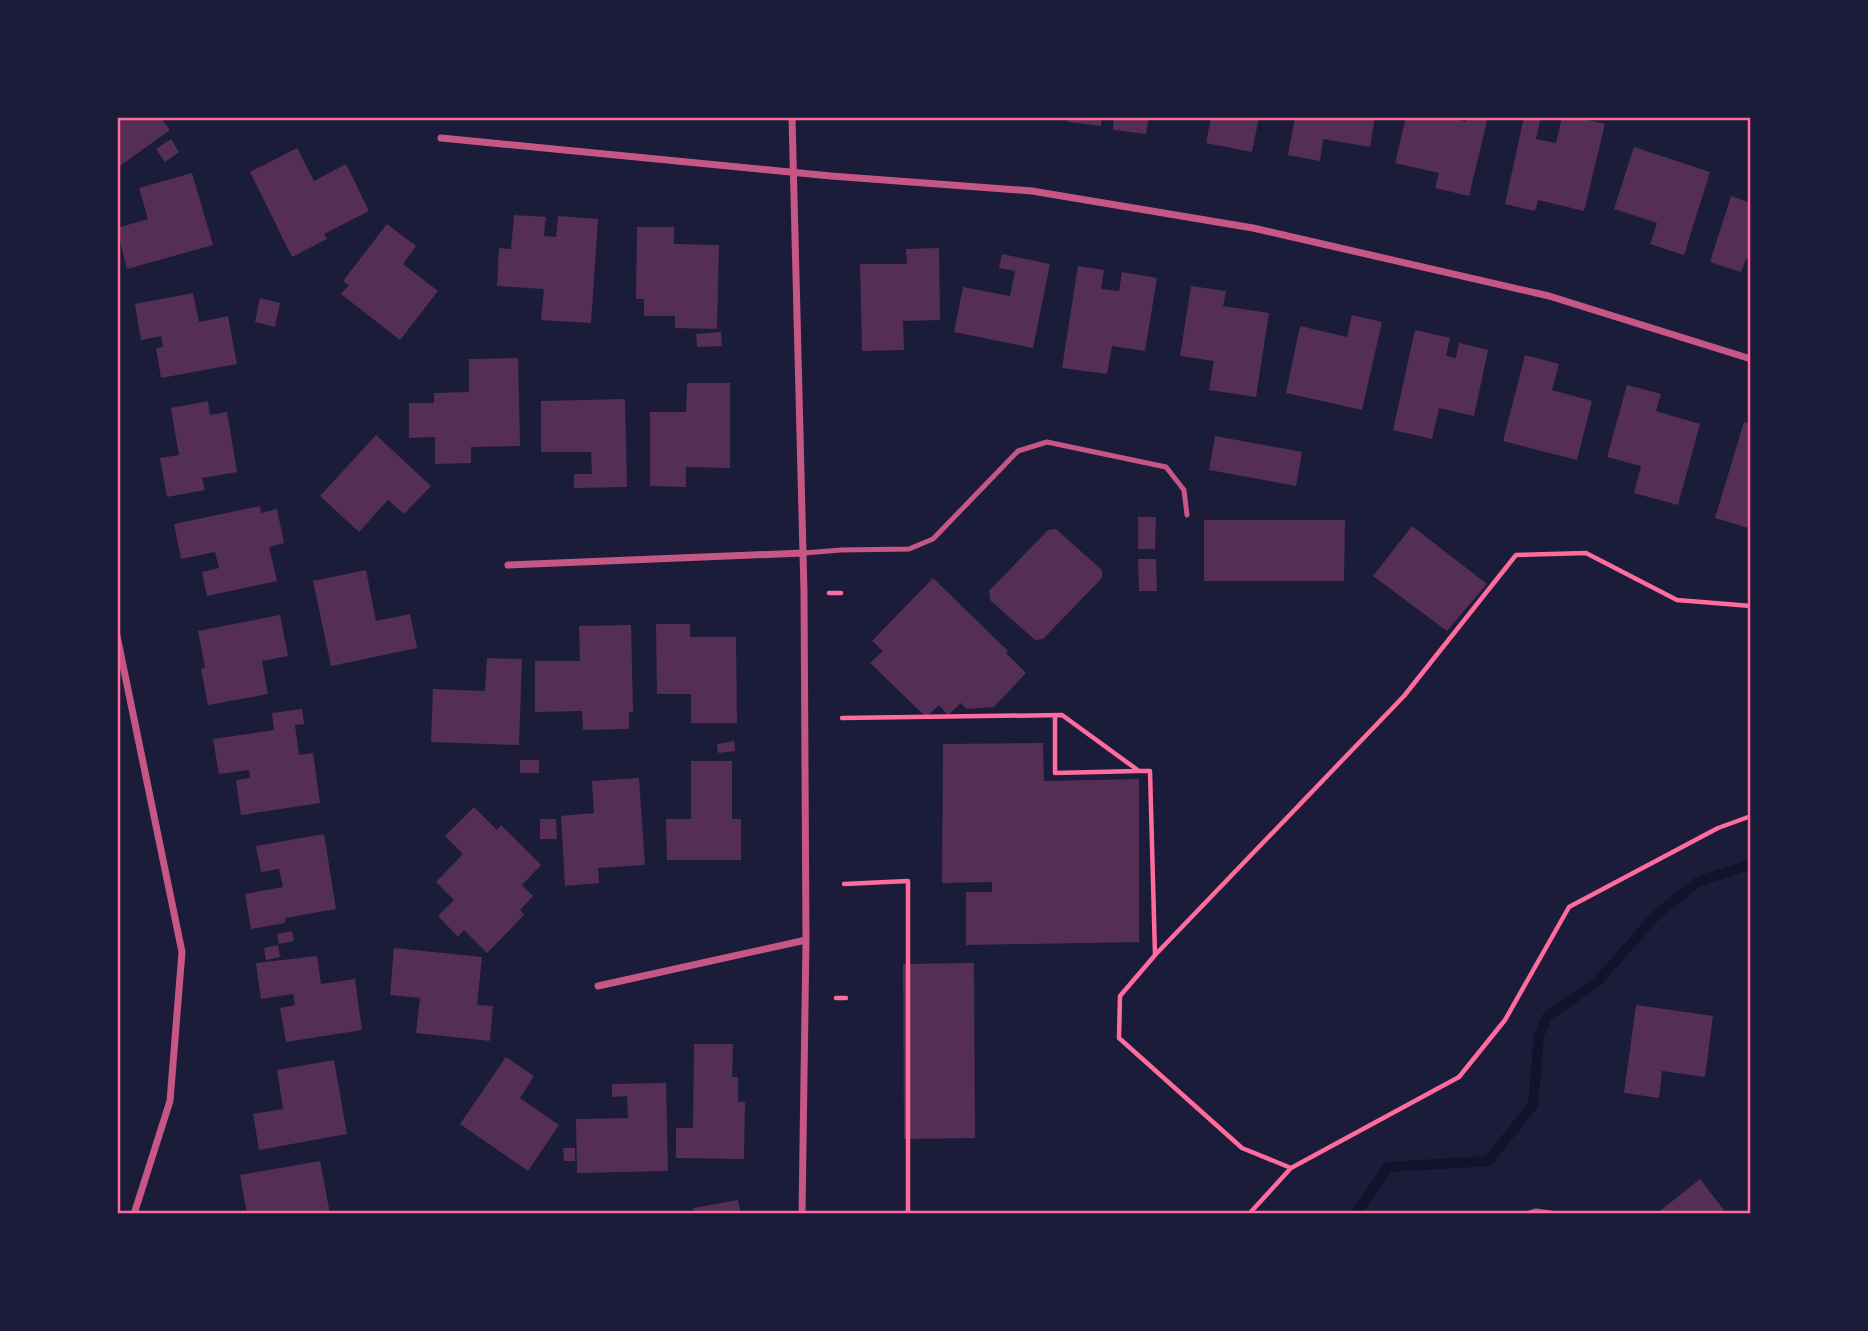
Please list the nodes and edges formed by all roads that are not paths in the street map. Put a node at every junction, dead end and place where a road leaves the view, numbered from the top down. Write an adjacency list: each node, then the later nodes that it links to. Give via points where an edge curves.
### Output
1 (792, 117): 3 (street)
2 (441, 138): 3 (street)
3 (792, 172): 4 (street, via 1032,191 1254,228 1549,296); 6 (street)
4 (1751, 359)
5 (1187, 515): 6 (lane, via 1184,489 1166,467 1046,442 1018,451 933,538 909,549)
6 (804, 553): 7 (street); 10 (street)
7 (508, 565)
8 (117, 636): 9 (street)
9 (120, 659): 12 (street, via 182,952 170,1101)
10 (806, 940): 11 (street); 13 (street)
11 (598, 986)
12 (134, 1214)
13 (802, 1214)
14 (1526, 1214): 15 (lane)
15 (1558, 1214)

